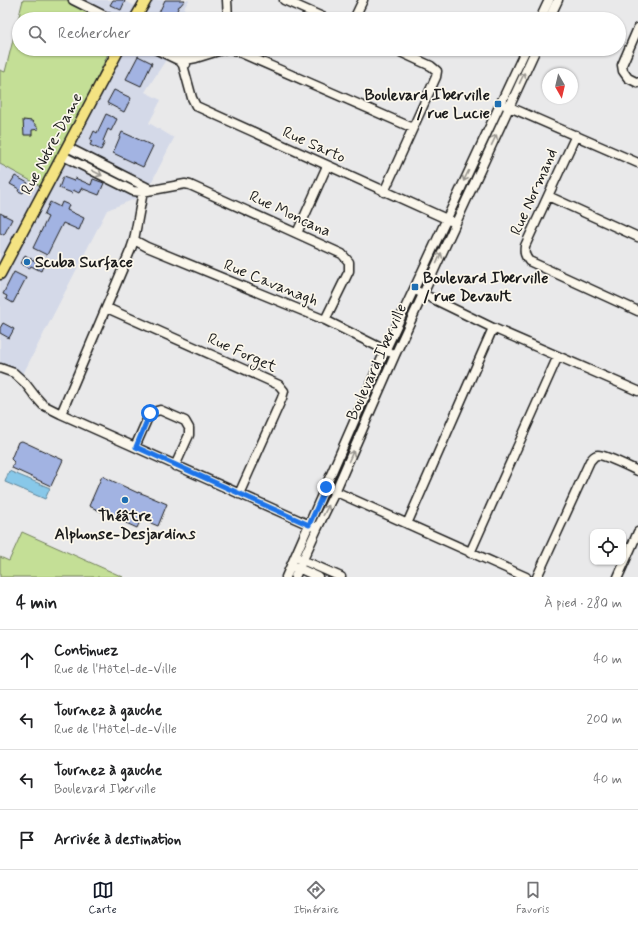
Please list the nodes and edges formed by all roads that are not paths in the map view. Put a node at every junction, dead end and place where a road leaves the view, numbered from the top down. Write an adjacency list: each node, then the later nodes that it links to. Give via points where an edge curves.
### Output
1 (73, 0): 8 (street)
2 (146, 0): 9 (main road)
3 (227, 0): 10 (street)
4 (284, 0): 11 (street)
5 (363, 0): 12 (street)
6 (548, 0): 13 (street)
7 (558, 0): 14 (street)
8 (97, 12)
9 (139, 12)
10 (228, 12)
11 (311, 12)
12 (357, 12)
13 (543, 12)
14 (552, 12)
15 (638, 28): 16 (street)
16 (626, 55)
17 (115, 56): 31 (main road, Rue Notre-Dame)
18 (171, 56): 26 (street)
19 (181, 56): 26 (street)
20 (200, 56): 26 (street)
21 (248, 56): 29 (street)
22 (409, 56): 29 (street, via 437,71)
23 (523, 56): 28 (street, Boulevard Iberville)
24 (532, 56): 28 (street, Boulevard Iberville, one-way to 24)
25 (626, 56): 27 (street, via 622,64 623,71 628,78)
26 (183, 61): 33 (street, Rue Sarto, via 196,106)
27 (638, 83)
28 (505, 105): 30 (street); 37 (street, Boulevard Iberville, one-way to 37); 38 (street, Boulevard Iberville, one-way to 28)
29 (413, 128): 35 (street)
30 (576, 135): 32 (street); 36 (street, Rue Normand)
31 (65, 151): 34 (street, via 133,191); 42 (main road, Rue Notre-Dame)
32 (638, 163)
33 (327, 166): 35 (street, Rue Sarto); 39 (street)
34 (143, 189): 39 (street, Rue Moncana, via 190,185); 41 (street)
35 (384, 192): 37 (street, Rue Sarto)
36 (548, 196): 40 (street); 46 (street, Rue Normand, via 525,246 525,257)
37 (446, 219): 38 (street, Rue Sarto); 43 (street, Boulevard Iberville)
38 (455, 223): 44 (street, Boulevard Iberville, one-way to 38)
39 (297, 233): 47 (street, Rue Moncana, via 342,254 349,262 349,271)
40 (638, 237)
41 (134, 240): 45 (street); 47 (street, Rue Cavanagh)
42 (0, 274)
43 (414, 290): 44 (street); 49 (street, Boulevard Iberville)
44 (423, 293): 48 (street); 50 (street, Boulevard Iberville)
45 (107, 308): 54 (street); 60 (street, Rue Forget, via 279,385 284,391)
46 (638, 311)
47 (325, 320): 49 (street, Rue Cavanagh)
48 (493, 328): 51 (street); 61 (street)
49 (385, 351): 50 (street, Rue Cavanagh); 58 (street, Boulevard Iberville)
50 (395, 355): 59 (street, Boulevard Iberville, one-way to 50)
51 (558, 356): 53 (street); 64 (street)
52 (0, 368): 54 (street, via 14,373 43,405)
53 (638, 391)
54 (60, 414): 55 (street)
55 (136, 447): 56 (street); 56 (street, via 150,413 160,410 185,421 189,435)
56 (176, 466): 60 (street)
57 (638, 471): 72 (street, via 599,455 590,460)
58 (326, 487): 59 (street); 62 (street, Boulevard Iberville)
59 (335, 492): 61 (street); 62 (street, Boulevard Iberville, one-way to 59)
60 (239, 494): 62 (street)
61 (407, 524): 64 (street)
62 (313, 527): 65 (street, Boulevard Iberville)
63 (638, 532): 73 (street)
64 (470, 553): 71 (street)
65 (299, 558): 66 (street, Boulevard Iberville); 70 (street)
66 (295, 567): 67 (street, Boulevard Iberville); 68 (street, Boulevard Iberville); 69 (street)
67 (286, 577)
68 (295, 577)
69 (318, 577)
70 (341, 577)
71 (526, 577)
72 (537, 577)
73 (618, 577)

